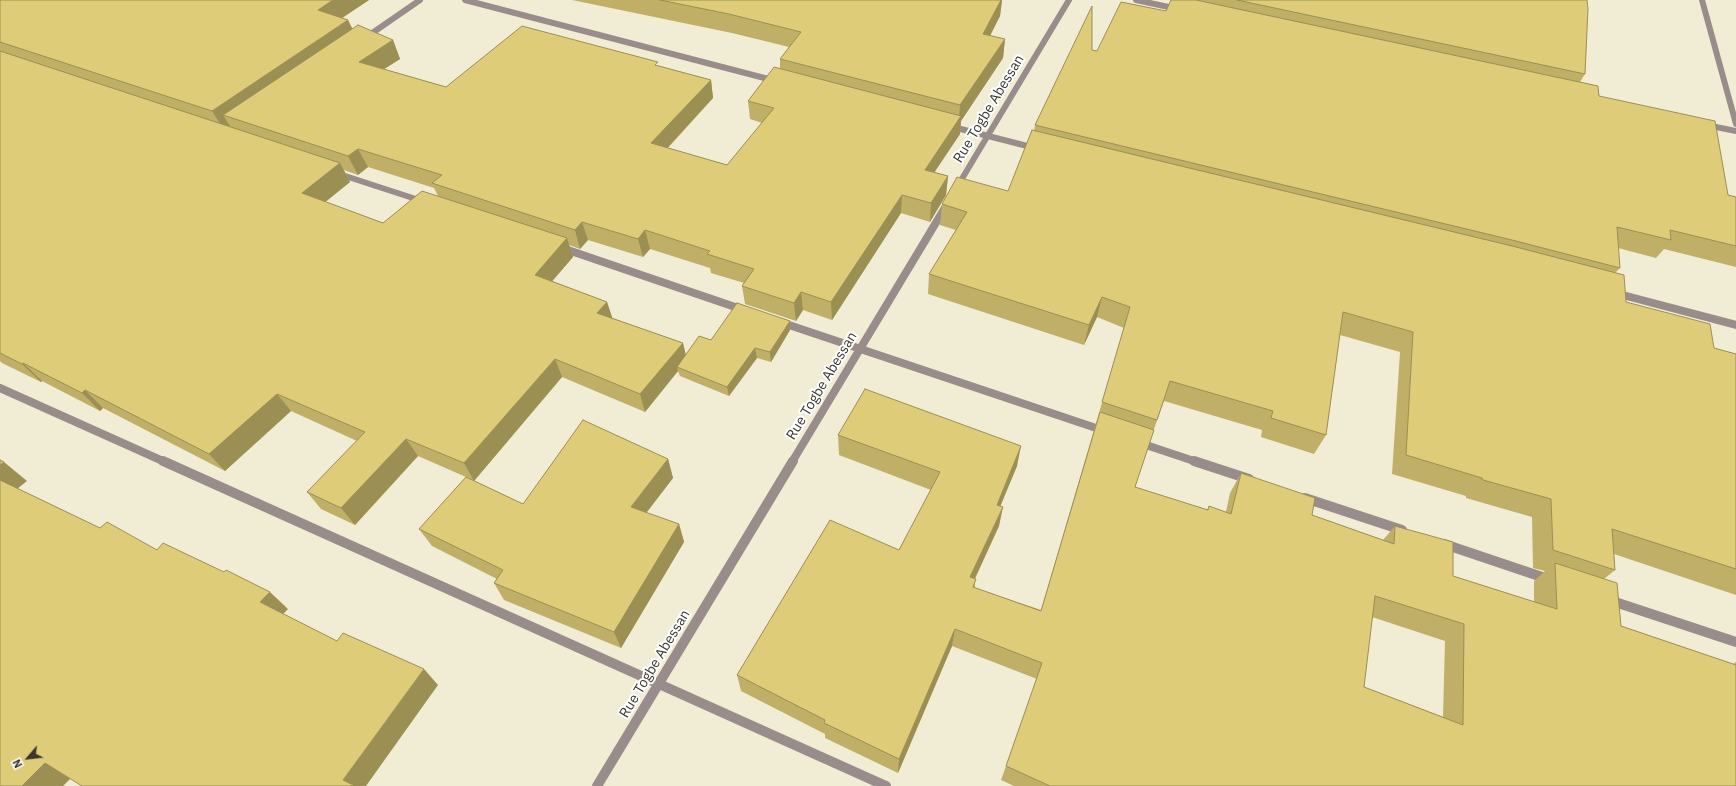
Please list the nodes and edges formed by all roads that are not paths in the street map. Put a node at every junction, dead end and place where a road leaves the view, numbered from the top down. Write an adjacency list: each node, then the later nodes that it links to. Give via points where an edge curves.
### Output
1 (420, 0): 7 (street)
2 (465, 0): 8 (street)
3 (1069, 0): 13 (street, Rue Togbe Abessan)
4 (1136, 0): 6 (street)
5 (1702, 0): 11 (street)
6 (1182, 10)
7 (361, 41)
8 (780, 82)
9 (1697, 123): 12 (street)
10 (941, 124): 13 (street)
11 (1736, 124)
12 (1736, 131)
13 (987, 136): 14 (street); 22 (street, Rue Togbe Abessan)
14 (1042, 150)
15 (331, 171): 16 (street)
16 (429, 204)
17 (558, 247): 19 (street)
18 (1606, 290): 21 (street)
19 (754, 313)
20 (769, 318): 22 (street)
21 (1736, 325)
22 (860, 348): 24 (street); 33 (street, Rue Togbe Abessan)
23 (0, 388): 33 (street)
24 (1117, 435)
25 (1132, 440): 26 (street)
26 (1260, 483)
27 (1298, 496): 28 (street)
28 (1411, 534)
29 (1434, 541): 30 (street)
30 (1555, 582)
31 (1600, 597): 32 (street)
32 (1736, 642)
33 (659, 683): 34 (street, Rue Togbe Abessan); 35 (street)
34 (597, 786)
35 (886, 786)

